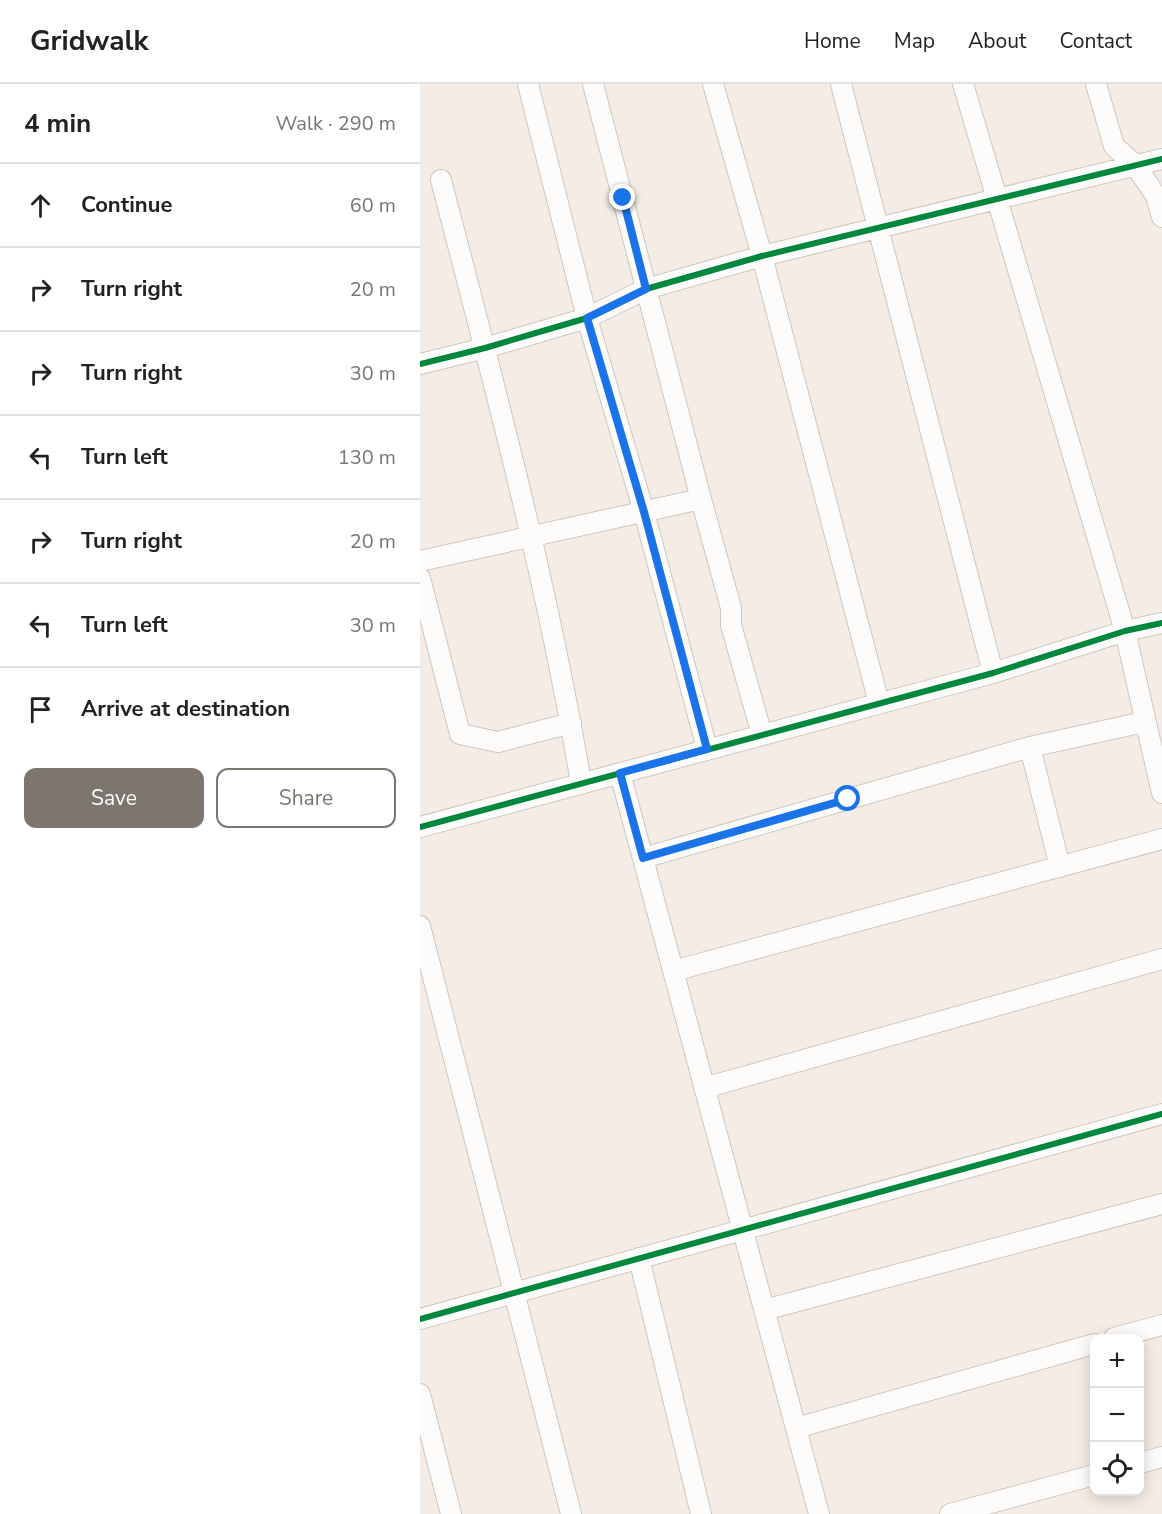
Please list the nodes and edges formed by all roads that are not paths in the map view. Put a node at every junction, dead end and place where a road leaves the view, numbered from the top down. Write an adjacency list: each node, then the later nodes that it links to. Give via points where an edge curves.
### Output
1 (528, 84): 15 (street)
2 (593, 84): 14 (street)
3 (713, 84): 13 (street)
4 (840, 84): 12 (street)
5 (963, 84): 10 (street)
6 (1096, 84): 8 (street, via 1114,146)
7 (1162, 159): 8 (street)
8 (1135, 165): 10 (street); 11 (street, via 1156,196)
9 (441, 180): 16 (street)
10 (997, 199): 12 (street); 24 (street)
11 (1162, 217)
12 (878, 228): 13 (street); 25 (street)
13 (762, 256): 14 (street); 26 (street)
14 (646, 289): 15 (street); 18 (street)
15 (587, 318): 16 (street); 19 (street)
16 (485, 348): 17 (street); 20 (street)
17 (420, 364)
18 (700, 499): 19 (street); 29 (street)
19 (644, 512): 20 (street); 31 (street)
20 (531, 537): 21 (street); 28 (street)
21 (420, 561)
22 (420, 578): 28 (street, via 460,734 498,742)
23 (1162, 623): 24 (street)
24 (1125, 631): 25 (street); 27 (street)
25 (993, 673): 26 (street)
26 (879, 703): 29 (street)
27 (1144, 722): 30 (street); 34 (street)
28 (571, 723): 33 (street)
29 (762, 735): 31 (street)
30 (1030, 747): 37 (street); 38 (street)
31 (707, 749): 32 (street)
32 (620, 773): 33 (street); 37 (street)
33 (581, 783): 35 (street)
34 (1162, 793)
35 (420, 827)
36 (1162, 839): 38 (street)
37 (643, 858): 41 (street)
38 (1060, 867): 41 (street)
39 (420, 926): 47 (street)
40 (1162, 959): 42 (street)
41 (673, 970): 42 (street)
42 (704, 1088): 45 (street)
43 (1162, 1114): 45 (street)
44 (1162, 1204): 48 (street)
45 (742, 1230): 46 (street); 48 (street)
46 (639, 1258): 47 (street); 60 (street)
47 (514, 1293): 49 (street); 59 (street)
48 (764, 1310): 54 (street)
49 (420, 1319)
50 (1162, 1325): 51 (street)
51 (1129, 1334)
52 (1090, 1345): 54 (street)
53 (420, 1394): 58 (street)
54 (796, 1428): 61 (street)
55 (1162, 1457): 56 (street)
56 (1144, 1462)
57 (1090, 1476): 62 (street)
58 (451, 1514)
59 (571, 1514)
60 (701, 1514)
61 (819, 1514)
62 (950, 1514)

